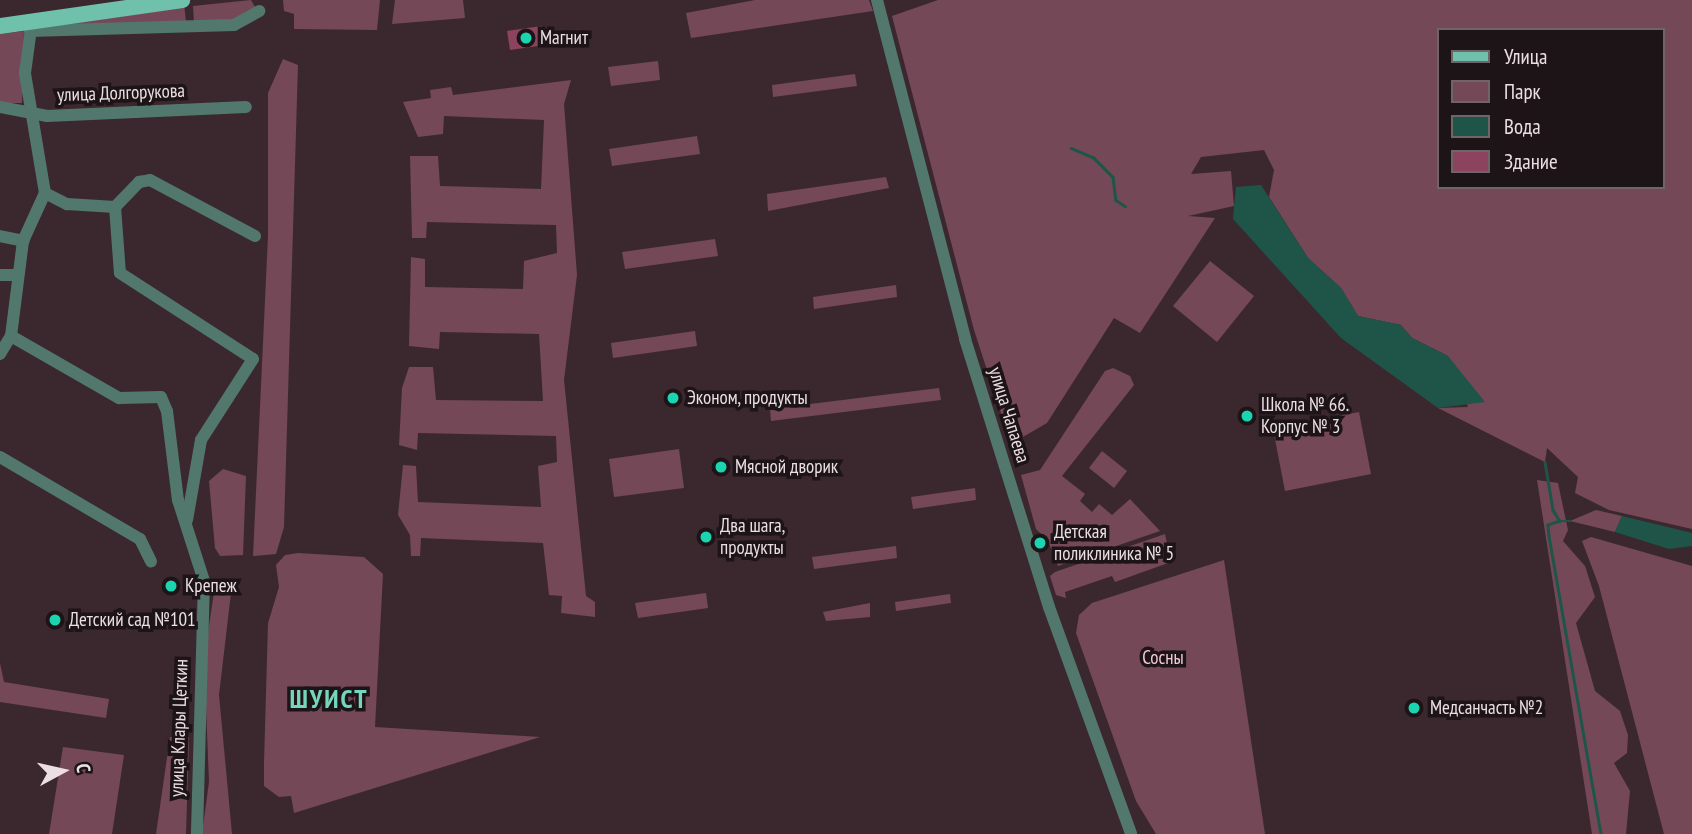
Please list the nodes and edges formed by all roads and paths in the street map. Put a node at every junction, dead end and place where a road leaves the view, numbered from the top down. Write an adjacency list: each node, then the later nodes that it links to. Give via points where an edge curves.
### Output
1 (182, 0): 5 (main road)
2 (877, 0): 22 (street, улица Чапаева, via 965,339 1048,607)
3 (259, 11): 5 (street, via 234,25)
4 (0, 26): 5 (main road)
5 (31, 26): 8 (street, via 25,73)
6 (0, 107): 8 (street, улица Долгорукова)
7 (246, 107): 8 (street, улица Долгорукова)
8 (29, 113): 9 (street)
9 (45, 193): 10 (street, via 67,204); 13 (street)
10 (115, 208): 12 (street, via 139,182 150,180); 19 (street, via 120,273 253,359 201,440)
11 (0, 236): 13 (street)
12 (255, 236)
13 (23, 242): 15 (street)
14 (0, 275): 15 (street)
15 (16, 275): 16 (street)
16 (11, 336): 17 (street); 19 (street, улица Клары Цеткин, via 119,398 161,397)
17 (0, 354)
18 (0, 457): 20 (street, via 140,539)
19 (187, 520): 21 (street, улица Клары Цеткин, via 204,581)
20 (151, 562)
21 (197, 834)
22 (1131, 834)

